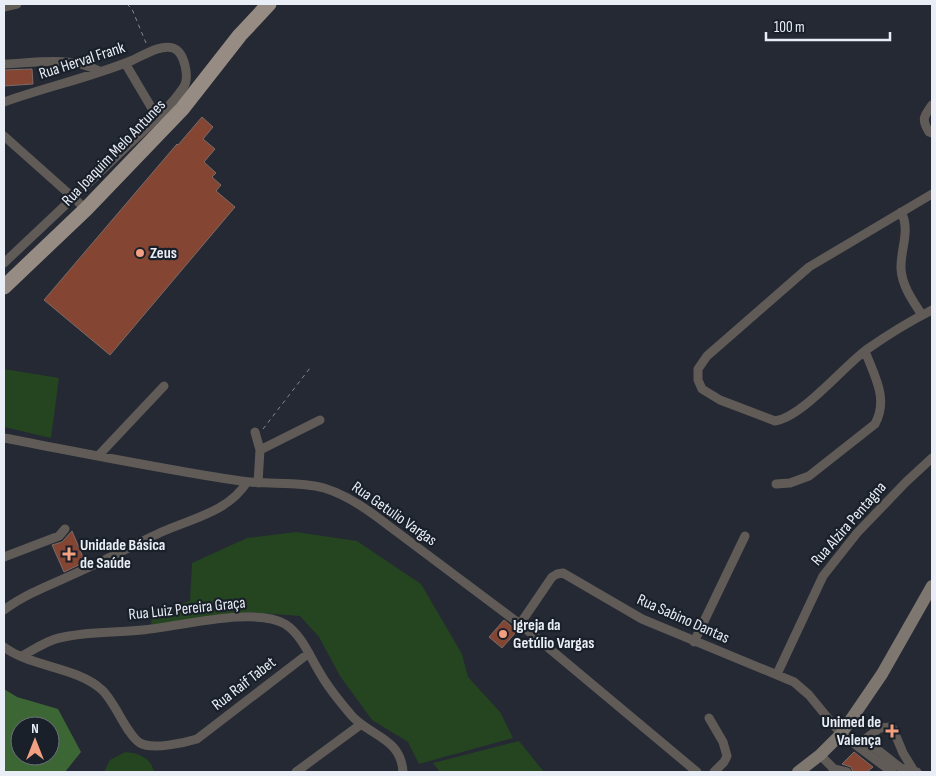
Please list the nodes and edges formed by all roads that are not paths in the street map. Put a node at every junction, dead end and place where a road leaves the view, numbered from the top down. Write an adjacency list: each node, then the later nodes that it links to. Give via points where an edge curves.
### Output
1 (17, 4): 3 (street)
2 (269, 4): 14 (main road, Rua Joaquim Melo Antunes, via 182,108)
3 (4, 7)
4 (125, 63): 6 (street, Rua Herval Frank); 9 (street); 9 (street, Rua Herval Frank, via 169,47 176,49 181,56 186,82)
5 (4, 64): 6 (street, via 78,63)
6 (99, 71): 7 (street, Rua Herval Frank)
7 (4, 102)
8 (932, 105): 10 (street, via 924,120)
9 (157, 117): 13 (street)
10 (932, 132)
11 (4, 136): 13 (street)
12 (932, 194): 15 (street)
13 (74, 198): 14 (street); 16 (street)
14 (86, 209): 17 (main road, Rua Joaquim Melo Antunes)
15 (901, 212): 19 (street, via 905,220 902,278); 20 (street, via 809,267 707,356 698,369 698,380 702,388 720,400 775,421 782,420)
16 (5, 259)
17 (4, 287)
18 (932, 310): 19 (street)
19 (922, 315): 20 (street)
20 (866, 351): 30 (street, via 881,397 880,414 875,424 809,476)
21 (164, 386): 26 (street)
22 (320, 420): 25 (street)
23 (256, 435): 25 (street)
24 (4, 438): 26 (street, Rua Getulio Vargas)
25 (260, 450): 29 (street)
26 (98, 456): 28 (street, Rua Getulio Vargas)
27 (932, 458): 41 (street, Rua Alzira Pentagna, via 857,533 823,576)
28 (247, 482): 29 (street, Rua Getulio Vargas); 35 (street, via 229,504 26,595)
29 (258, 483): 36 (street, Rua Getulio Vargas, via 322,487 354,501)
30 (776, 484)
31 (65, 529): 33 (street, via 59,536)
32 (745, 536): 37 (street)
33 (4, 557)
34 (932, 586): 44 (street, via 882,674)
35 (4, 610)
36 (520, 624): 37 (street, Rua Sabino Dantas, via 552,577 563,573 642,620); 50 (street, Rua Getulio Vargas)
37 (694, 642): 41 (street, Rua Sabino Dantas)
38 (4, 646): 40 (street)
39 (309, 653): 40 (street, Rua Luiz Pereira Graça, via 285,624 267,618 243,617 57,638); 40 (street, Rua Raif Tabet, via 197,739 182,743 141,744 102,689); 43 (street, Rua Luiz Pereira Graça, via 332,692)
40 (22, 656)
41 (777, 674): 44 (street, Rua Sabino Dantas, via 794,682 809,695)
42 (709, 718): 51 (street, via 727,756)
43 (360, 725): 48 (street); 49 (street, Rua Luiz Pereira Graça, via 380,735 396,751)
44 (841, 734): 45 (street, Rua Sabino Dantas); 46 (street)
45 (857, 743): 54 (street); 55 (street, via 884,754 903,769); 55 (street, via 880,728 890,727)
46 (820, 755): 47 (street); 52 (street)
47 (833, 770): 53 (street)
48 (296, 772)
49 (403, 772)
50 (697, 772)
51 (714, 772)
52 (798, 772)
53 (846, 772)
54 (892, 772)
55 (916, 772)

